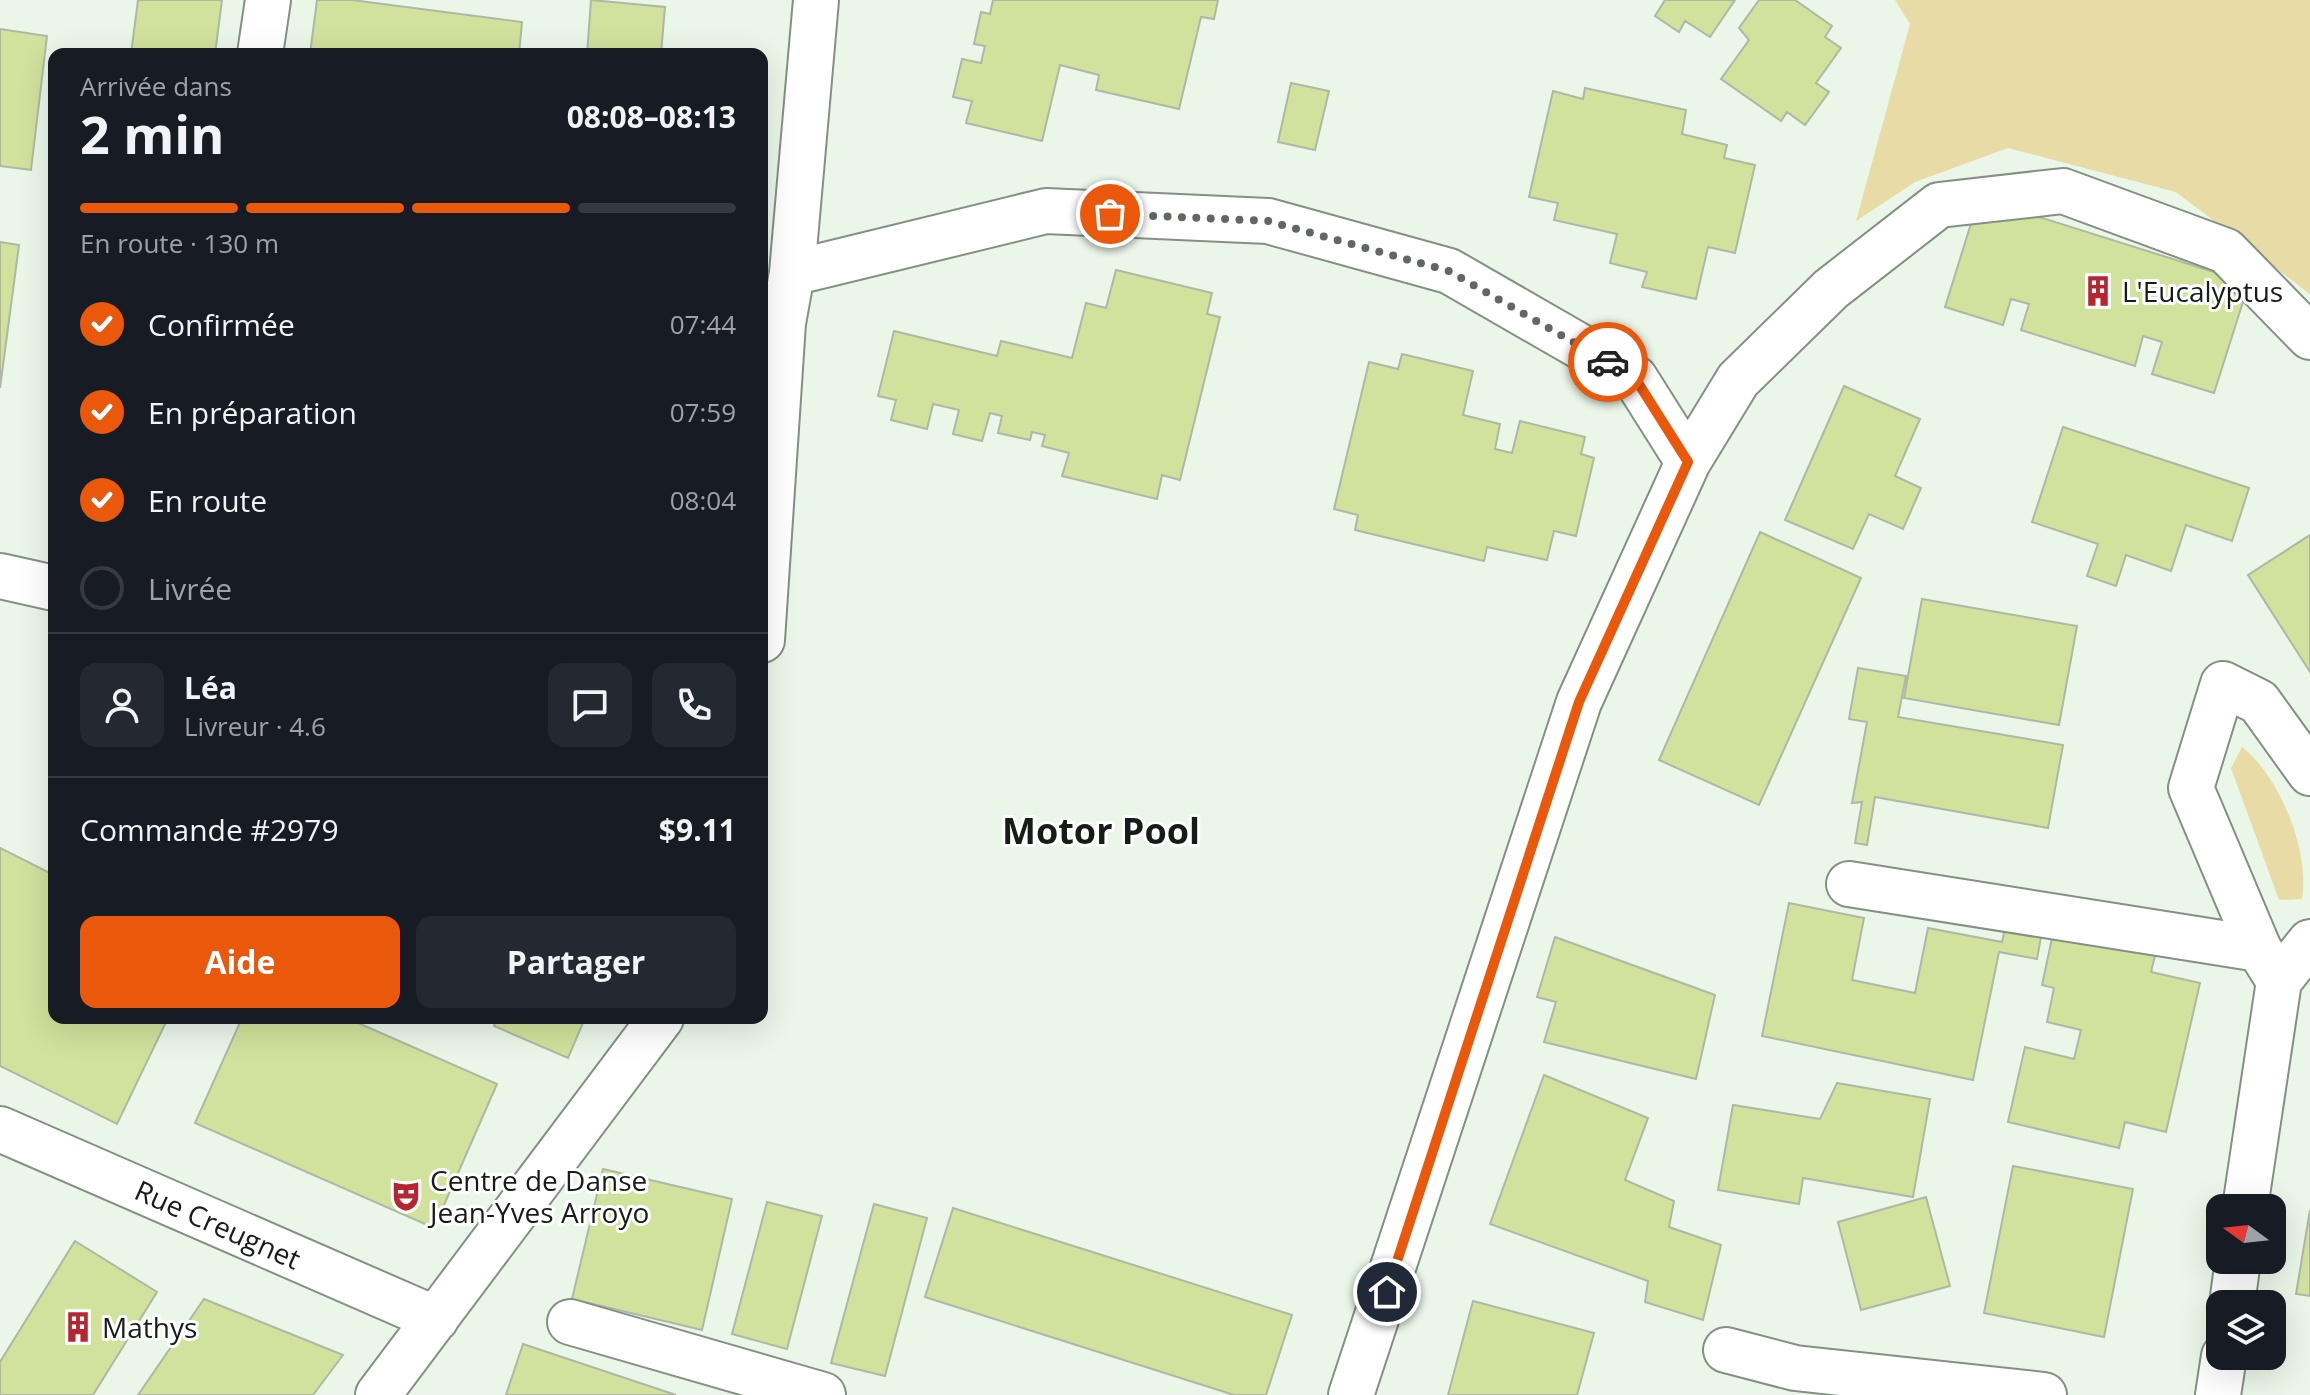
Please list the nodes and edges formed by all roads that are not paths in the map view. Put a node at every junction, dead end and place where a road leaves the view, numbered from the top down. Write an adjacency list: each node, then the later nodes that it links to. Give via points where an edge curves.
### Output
1 (268, 0): 3 (street)
2 (816, 0): 4 (street)
3 (261, 48)
4 (792, 273): 5 (street); 8 (street, via 1046,211 1268,221 1462,278 1635,378)
5 (772, 319): 7 (street)
6 (2310, 337): 8 (street, via 2226,251 2063,191 1939,205 1831,289 1738,380)
7 (768, 447)
8 (1688, 462): 24 (street, via 1579,702)
9 (0, 576): 10 (street)
10 (48, 587)
11 (2310, 773): 14 (street, via 2259,702 2223,684 2191,788)
12 (1849, 884): 14 (street)
13 (2310, 942): 14 (street)
14 (2269, 965): 17 (street)
15 (657, 1024): 18 (street)
16 (0, 1129): 18 (street, Rue Creugnet)
17 (2246, 1194)
18 (436, 1319): 22 (street)
19 (570, 1322): 23 (street)
20 (1726, 1350): 25 (street, via 1795,1368)
21 (2222, 1370): 26 (street)
22 (378, 1395)
23 (823, 1395)
24 (1351, 1395)
25 (2044, 1395)
26 (2218, 1395)

